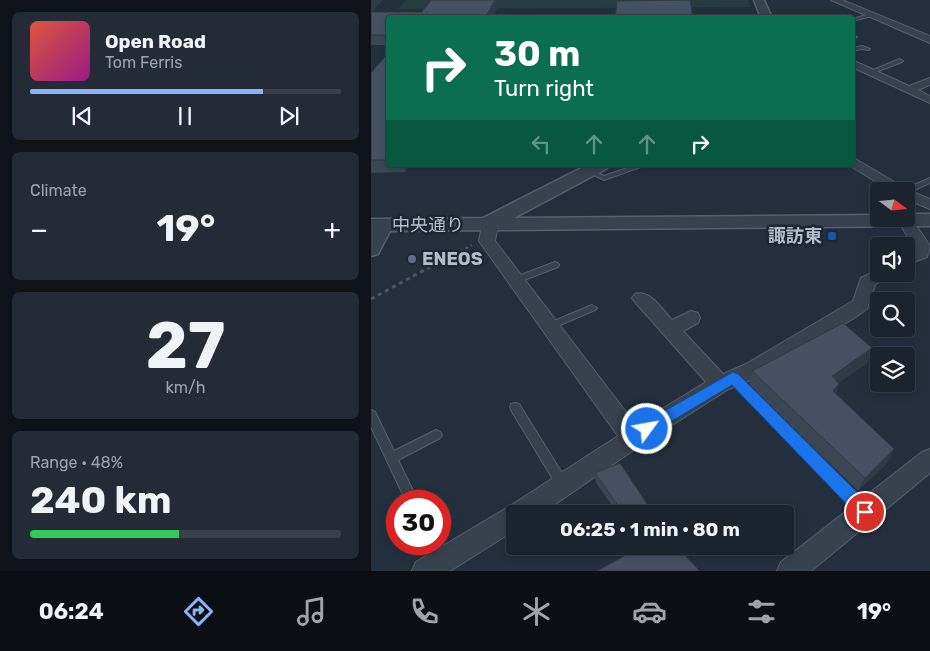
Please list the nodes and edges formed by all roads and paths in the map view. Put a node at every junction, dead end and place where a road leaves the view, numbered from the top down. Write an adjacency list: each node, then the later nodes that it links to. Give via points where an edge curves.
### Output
1 (759, 0): 3 (street)
2 (835, 0): 4 (street)
3 (766, 15)
4 (870, 15): 5 (lane); 6 (street)
5 (855, 19)
6 (930, 40)
7 (868, 48): 8 (lane)
8 (855, 49)
9 (900, 62): 11 (lane)
10 (855, 64): 11 (street)
11 (871, 72): 13 (street)
12 (930, 81): 13 (street)
13 (909, 90): 14 (street)
14 (930, 100)
15 (855, 163): 19 (street)
16 (637, 167): 17 (lane, via 604,178)
17 (595, 168): 28 (street)
18 (930, 180): 20 (lane)
19 (886, 182)
20 (915, 188)
21 (915, 197): 22 (street)
22 (930, 205)
23 (930, 220): 24 (street, 中央通り)
24 (915, 221)
25 (870, 222): 28 (street, 中央通り)
26 (377, 226): 28 (street, 中央通り); 29 (street)
27 (910, 228): 30 (street, via 922,247 921,253)
28 (488, 229): 32 (street, via 487,241); 35 (path)
29 (371, 249)
30 (915, 257)
31 (555, 265): 32 (lane)
32 (516, 280): 38 (street)
33 (870, 280): 40 (street, via 861,304 753,370)
34 (641, 298): 39 (street)
35 (371, 299)
36 (593, 308): 38 (lane)
37 (691, 318): 39 (street)
38 (550, 326): 44 (street)
39 (671, 329): 40 (street)
40 (727, 381): 44 (street); 50 (lane)
41 (515, 407): 47 (lane)
42 (371, 415): 45 (lane)
43 (436, 435): 45 (lane)
44 (633, 438): 47 (street)
45 (391, 458): 48 (lane)
46 (930, 459): 50 (street)
47 (563, 485): 49 (street)
48 (407, 490)
49 (533, 505)
50 (865, 512): 53 (street)
51 (506, 521): 52 (street)
52 (430, 559)
53 (790, 571)

